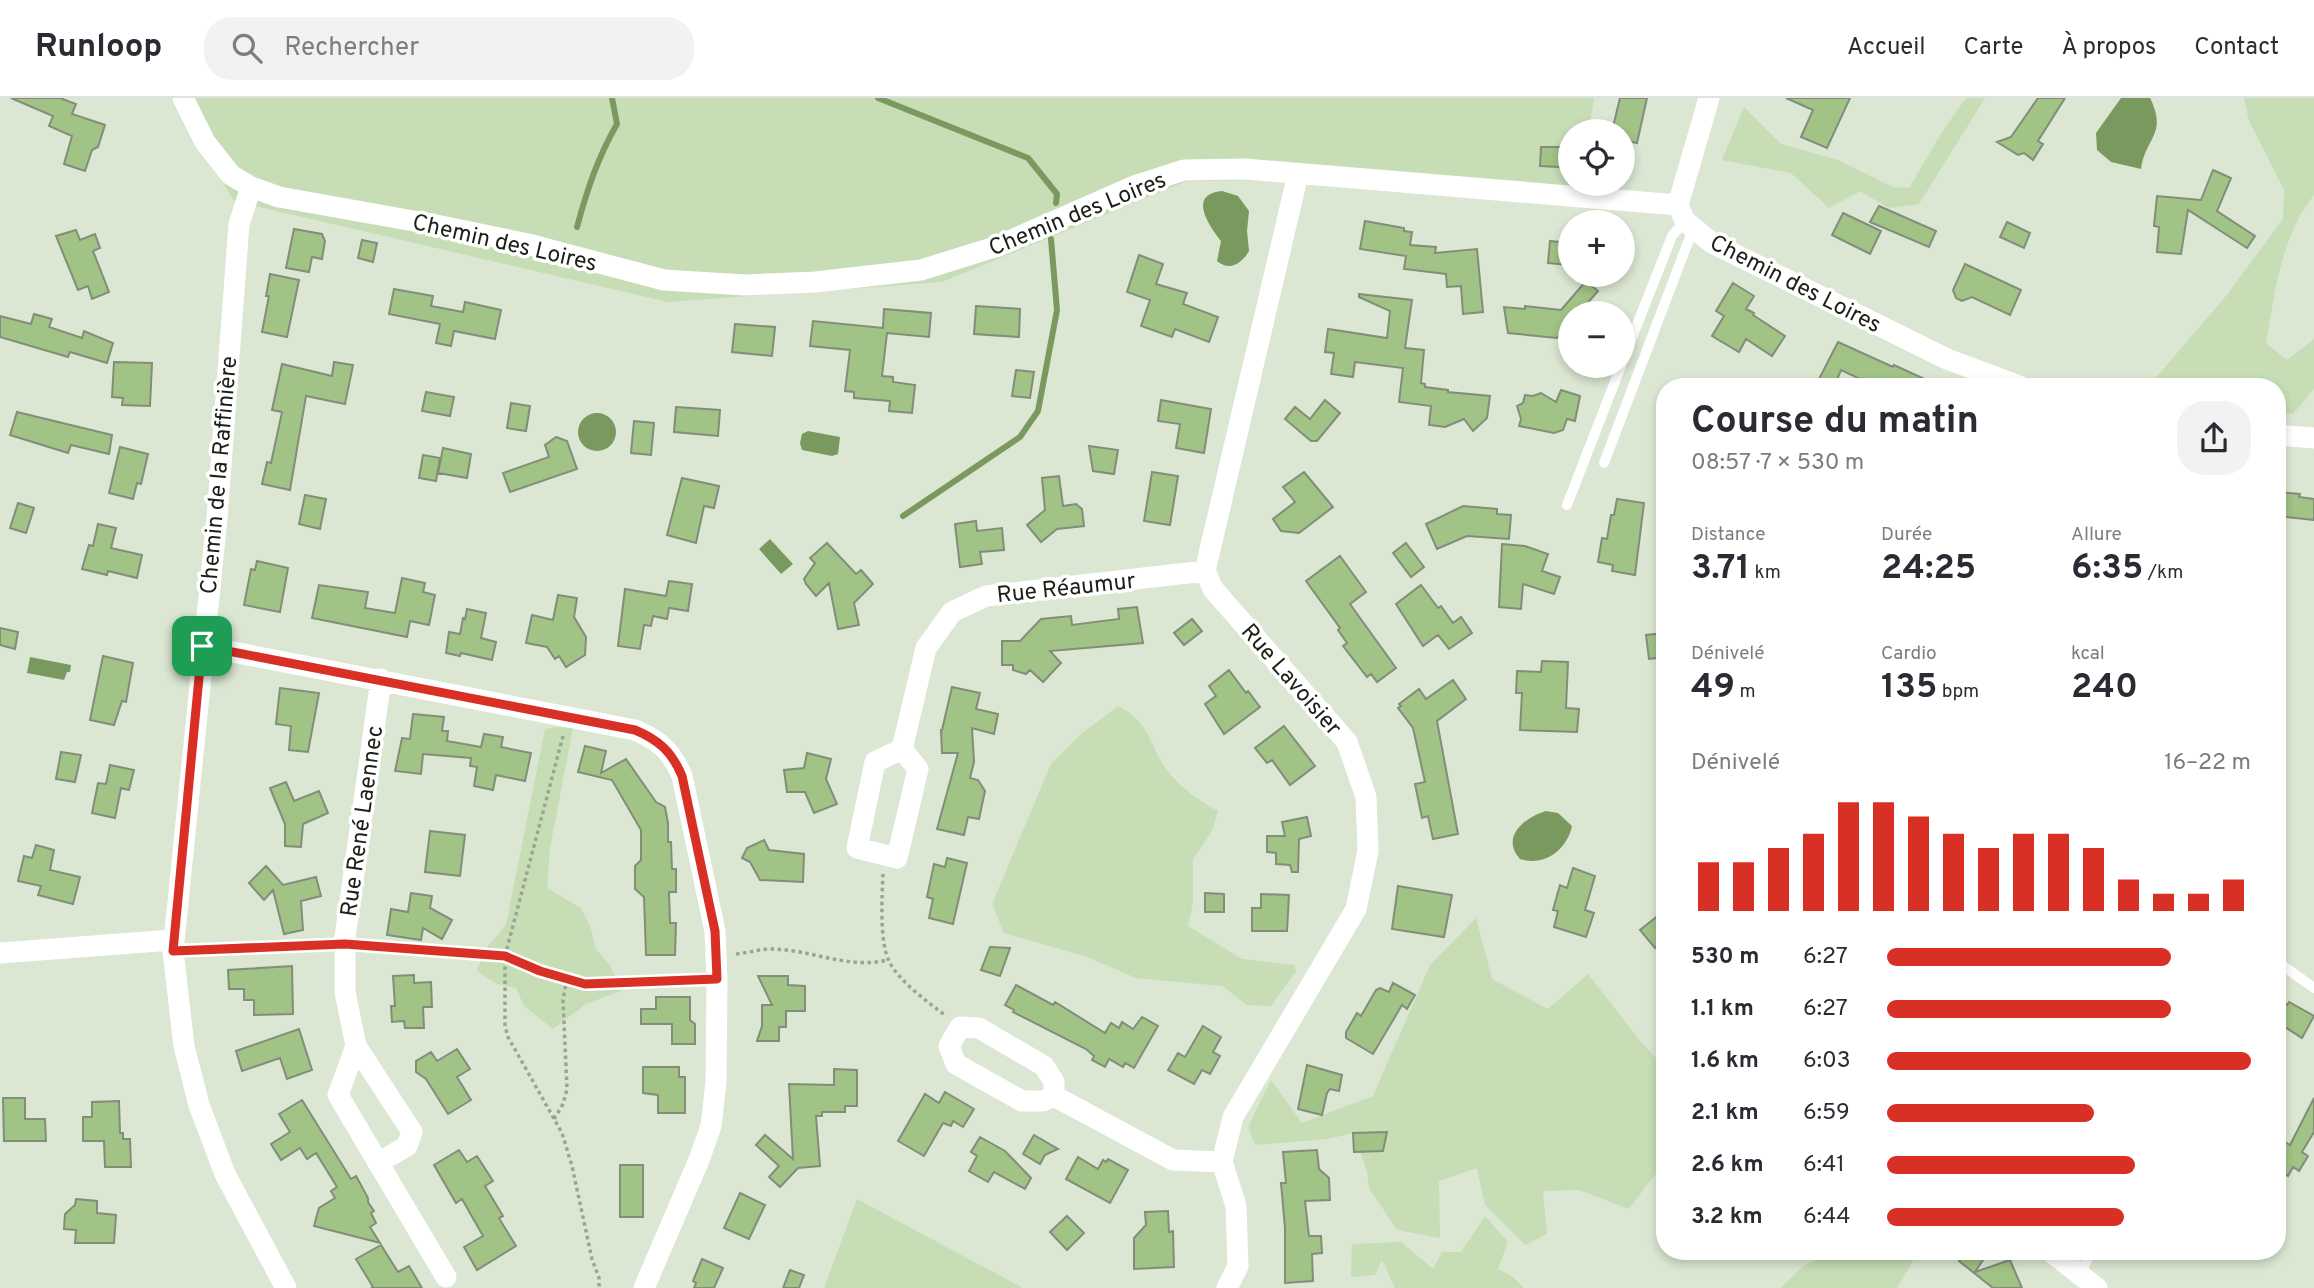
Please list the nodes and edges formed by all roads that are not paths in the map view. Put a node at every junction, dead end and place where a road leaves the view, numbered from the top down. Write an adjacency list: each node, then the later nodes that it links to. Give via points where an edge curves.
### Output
1 (183, 98): 4 (street, Chemin des Loires, via 205,142 231,175)
2 (1709, 98): 5 (street)
3 (1298, 174): 4 (street, Chemin des Loires, via 1184,170 1134,186 998,246 920,270 745,285 664,280 528,244 279,197); 5 (street, Chemin des Loires); 13 (street)
4 (251, 187): 14 (street, Chemin de la Raffinière, via 239,224 217,518)
5 (1685, 218): 6 (lane, via 1672,236); 8 (street, Chemin des Loires, via 1712,243 1947,359); 11 (lane)
6 (1635, 331)
7 (1617, 378): 12 (lane)
8 (1998, 378)
9 (2286, 436): 10 (street)
10 (2314, 438)
11 (1604, 463)
12 (1567, 505)
13 (1205, 571): 16 (street, Rue Réaumur, via 986,596 952,612 926,648); 23 (street, Rue Lavoisier, via 1213,589 1347,742 1366,797 1368,850 1356,909 1233,1117)
14 (202, 646): 15 (street); 17 (street, Chemin de la Raffinière)
15 (381, 679): 21 (street, Rue René Laennec, via 345,944 345,992); 30 (street, via 635,730 667,749 682,776 712,918 717,979 716,1082 710,1126 699,1160)
16 (902, 749): 16 (street, via 875,762 857,848 897,858 918,769)
17 (172, 945): 18 (street); 29 (street, Chemin de la Raffinière, via 184,1046 199,1105 225,1174)
18 (0, 953)
19 (2286, 969): 20 (lane)
20 (2314, 988)
21 (356, 1046): 24 (street, via 338,1095); 24 (street, Rue René Laennec, via 412,1132 407,1146)
22 (1054, 1096): 22 (street, via 1054,1082 1044,1066 979,1028 960,1027 949,1046 956,1063 1023,1101); 23 (street, via 1173,1160)
23 (1222, 1162): 31 (street, via 1236,1206 1238,1266)
24 (378, 1163): 28 (street)
25 (2061, 1260): 27 (street)
26 (2087, 1260): 27 (lane)
27 (2079, 1275): 32 (street)
28 (446, 1277)
29 (286, 1288)
30 (644, 1288)
31 (1227, 1288)
32 (2097, 1288)

